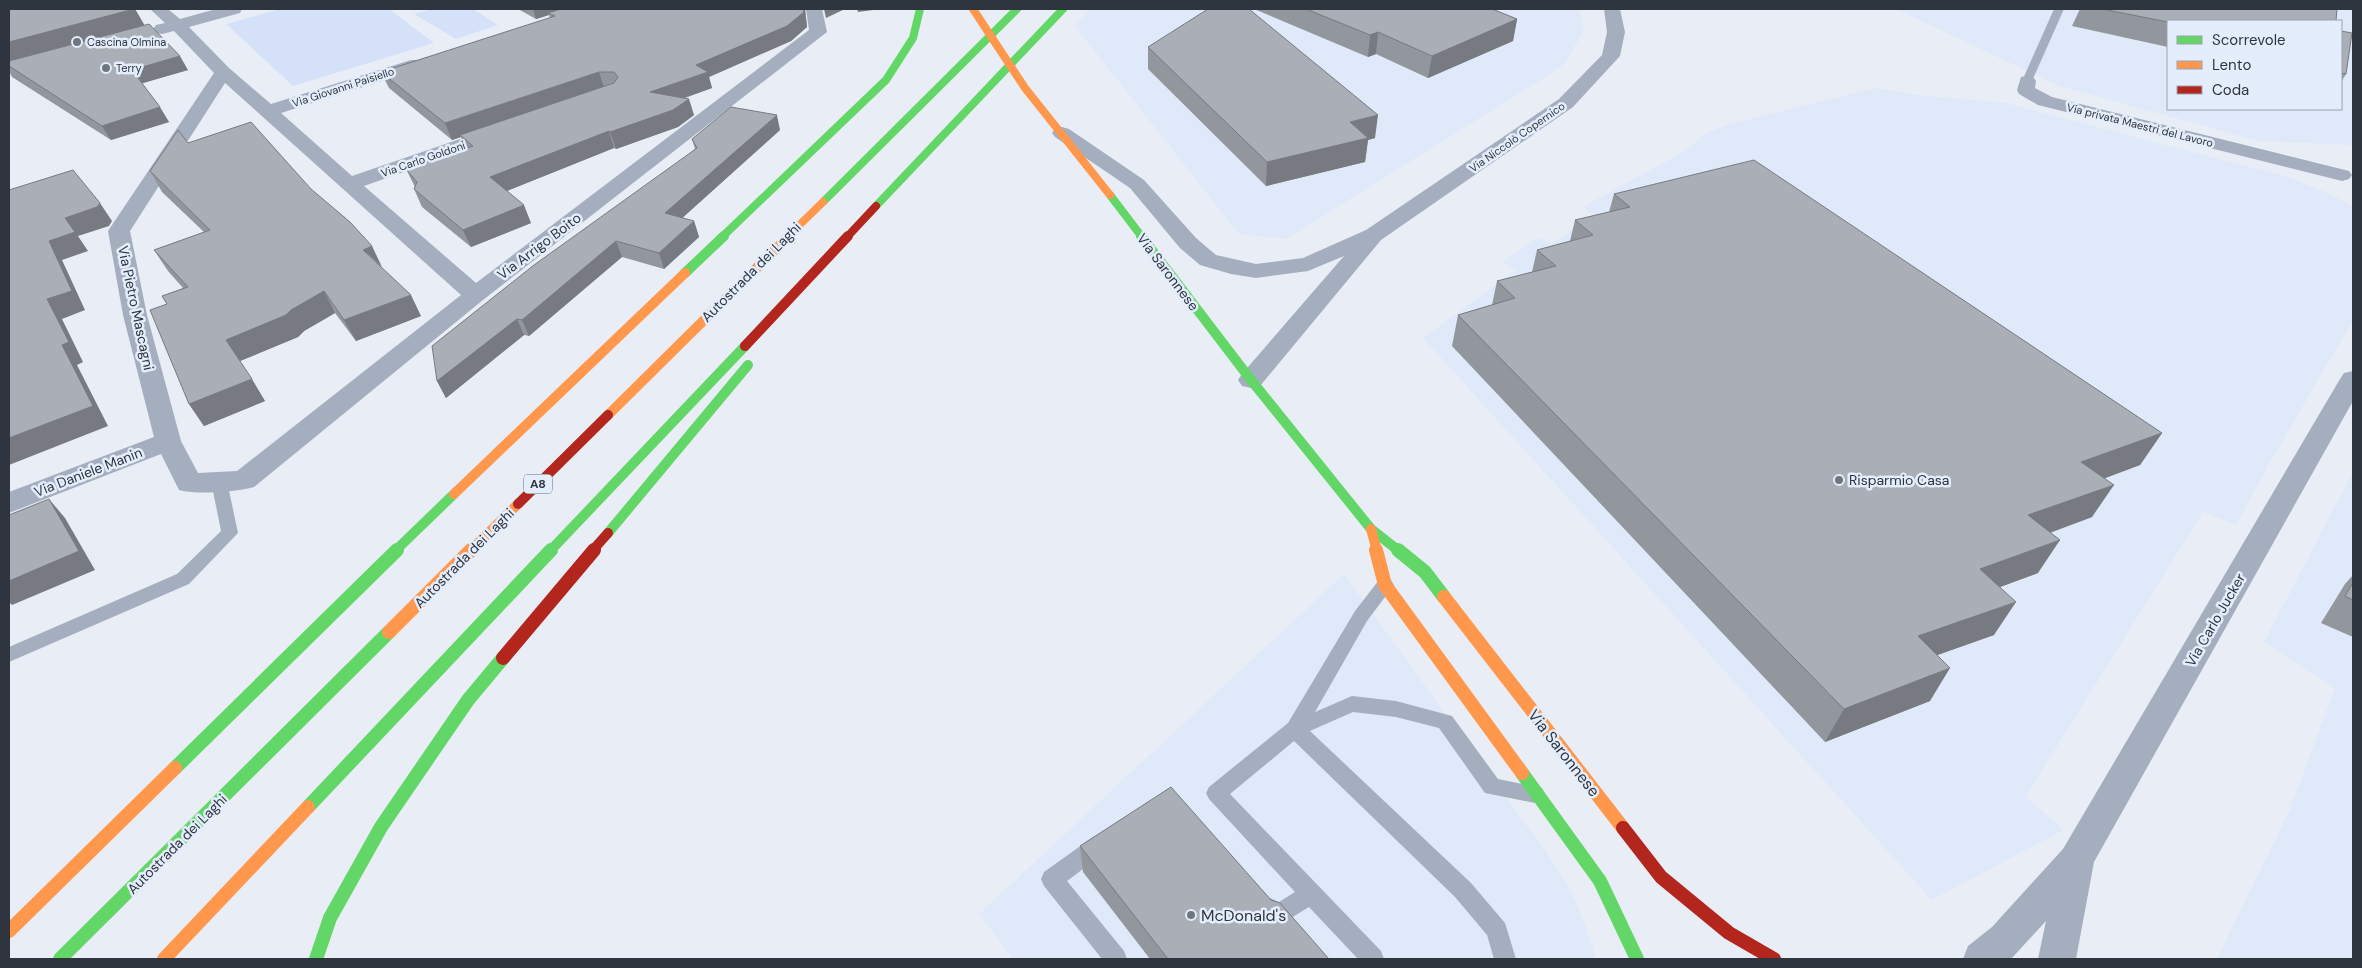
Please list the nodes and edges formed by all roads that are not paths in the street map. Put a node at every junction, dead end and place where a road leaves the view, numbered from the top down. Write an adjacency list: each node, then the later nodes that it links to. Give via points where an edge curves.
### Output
1 (158, 9): 10 (street)
2 (234, 9): 10 (street)
3 (814, 9): 22 (street, Via Arrigo Boito, via 818,32)
4 (920, 9): 40 (main road, via 919,27 912,43 886,80 357,588)
5 (1016, 9): 41 (main road, Autostrada dei Laghi / A8)
6 (1063, 9): 20 (main road)
7 (1612, 9): 21 (street, Via Niccolò Copernico, via 1616,32 1612,56 1566,103)
8 (2059, 9): 14 (lane, Via privata Maestri del Lavoro)
9 (974, 10): 17 (main road, Via Saronnese, via 1025,88)
10 (178, 24): 11 (street); 13 (street)
11 (150, 32)
12 (429, 60): 15 (street, Via Giovanni Paisiello)
13 (223, 72): 15 (street); 27 (street, Via Pietro Mascagni, via 119,230 135,316)
14 (2027, 81): 18 (street, Via privata Maestri del Lavoro, via 2026,90 2045,101)
15 (268, 111): 19 (street)
16 (518, 126): 19 (street, Via Carlo Goldoni)
17 (1062, 133): 21 (street, Via Niccolò Copernico, via 1137,184 1188,243 1208,260 1256,271 1282,269 1308,264); 26 (main road, Via Saronnese)
18 (2349, 176)
19 (348, 184): 22 (street)
20 (876, 205): 23 (main road, via 860,232); 42 (main road)
21 (1374, 235): 26 (street, Via Niccolò Copernico)
22 (475, 295): 28 (street, Via Arrigo Boito)
23 (791, 315)
24 (759, 353): 43 (main road, via 468,700 381,827 330,918)
25 (2353, 379): 37 (street, Via Carlo Jucker)
26 (1251, 380): 31 (main road, Via Saronnese)
27 (168, 441): 29 (street, Via Pietro Mascagni, via 189,483); 30 (street, Via Daniele Manin)
28 (244, 480): 29 (street, Via Pietro Mascagni)
29 (219, 482): 33 (lane, via 230,533 183,579)
30 (9, 503)
31 (1371, 529): 32 (main road, Via Saronnese); 48 (main road, Via Saronnese, via 1425,572 1661,877 1730,933)
32 (1384, 585): 34 (lane, via 1360,616); 35 (main road, Via Saronnese)
33 (9, 655)
34 (1295, 729): 35 (lane, via 1352,704 1396,709 1445,722 1492,787); 38 (lane, via 1216,792); 46 (lane, via 1463,890 1497,930)
35 (1535, 794): 47 (main road, Via Saronnese, via 1600,881)
36 (1115, 833): 44 (lane, via 1052,879)
37 (2076, 860): 49 (street, Via Carlo Jucker, via 2005,940); 50 (street, Via Carlo Jucker)
38 (1311, 893): 39 (lane, via 1278,916); 45 (lane)
39 (1259, 895)
40 (9, 931)
41 (60, 959)
42 (164, 959)
43 (316, 959)
44 (1116, 959)
45 (1373, 959)
46 (1505, 959)
47 (1637, 959)
48 (1774, 959)
49 (1982, 959)
50 (2057, 959)

